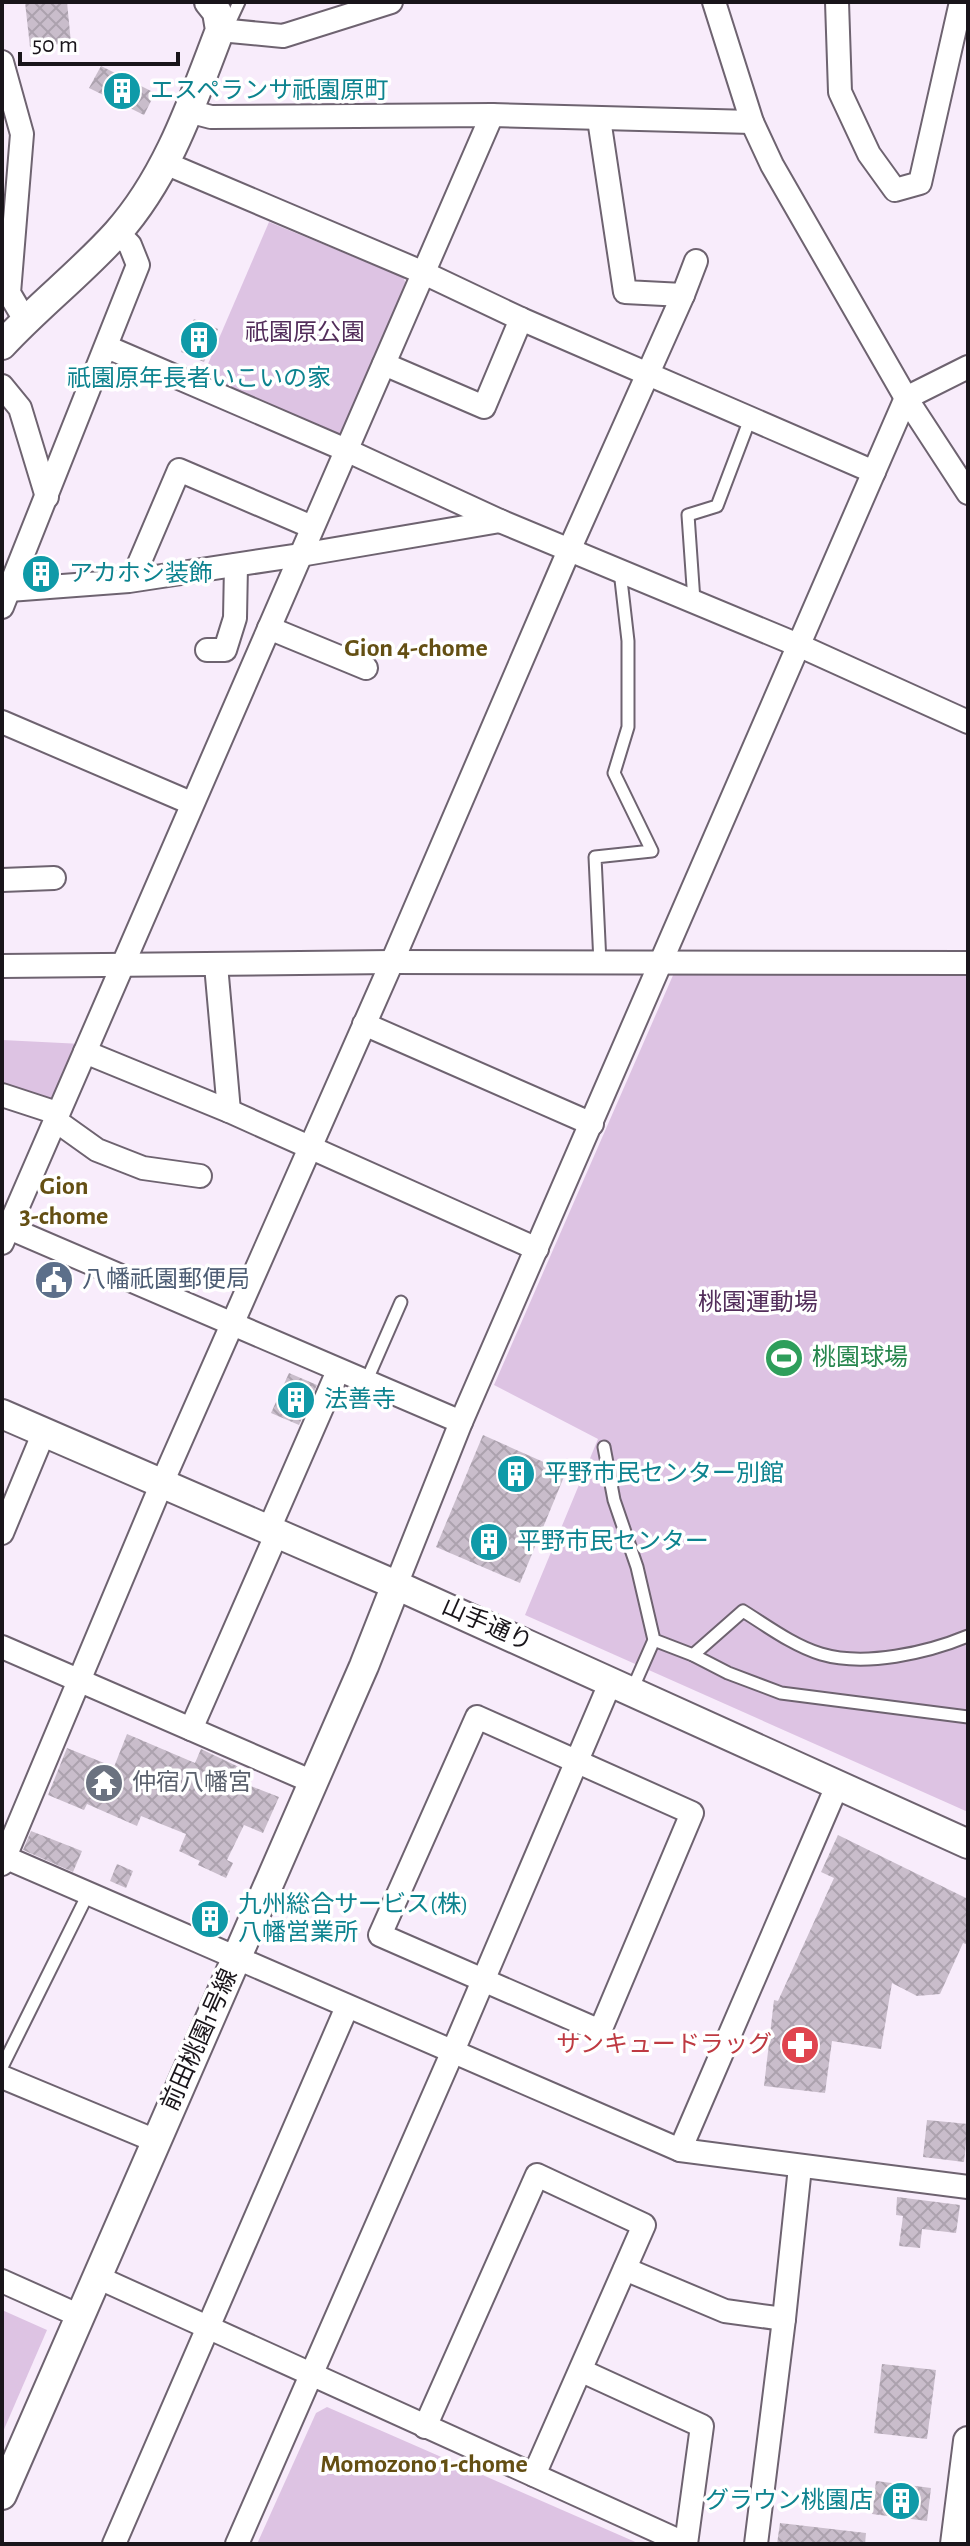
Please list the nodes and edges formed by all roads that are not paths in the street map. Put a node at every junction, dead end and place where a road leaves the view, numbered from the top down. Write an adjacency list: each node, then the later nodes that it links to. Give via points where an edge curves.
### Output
1 (209, 2): 7 (street)
2 (239, 2): 7 (lane)
3 (714, 2): 12 (street)
4 (837, 2): 5 (street, via 840,92 869,154 895,190 920,183)
5 (961, 2)
6 (378, 5): 7 (street, via 283,36)
7 (223, 30): 9 (street)
8 (2, 62): 19 (street, via 22,134 9,293)
9 (188, 111): 10 (street, via 211,117); 13 (street)
10 (492, 115): 11 (street); 16 (street)
11 (599, 119): 12 (street); 17 (street, via 625,292)
12 (752, 122): 26 (street)
13 (165, 163): 14 (street); 16 (street)
14 (118, 233): 19 (street); 21 (street, via 138,265)
15 (696, 261): 17 (street)
16 (424, 273): 18 (street); 22 (street)
17 (683, 295): 24 (street)
18 (521, 319): 22 (street, via 484,407); 24 (street)
19 (25, 320): 20 (street)
20 (2, 345)
21 (107, 347): 28 (street); 31 (street)
22 (384, 364): 28 (street)
23 (968, 367): 26 (street)
24 (649, 373): 27 (street); 34 (street)
25 (2, 386): 31 (street, via 20,408)
26 (906, 398): 29 (street); 30 (street)
27 (750, 419): 29 (street); 40 (lane, via 717,506 688,515)
28 (346, 450): 32 (street); 33 (street)
29 (874, 472): 42 (street)
30 (968, 493)
31 (47, 497): 39 (street)
32 (500, 521): 34 (street); 35 (street)
33 (312, 527): 35 (street); 38 (street, via 179,470)
34 (570, 548): 37 (street); 50 (street)
35 (300, 555): 36 (street); 41 (street)
36 (236, 565): 38 (street); 43 (street, via 235,618 225,650)
37 (620, 571): 40 (street); 53 (lane, via 628,641 628,727 614,773 652,851 595,857)
38 (132, 580): 39 (street)
39 (6, 598)
40 (694, 602): 42 (street)
41 (269, 628): 44 (street); 47 (street)
42 (798, 645): 46 (street); 51 (street)
43 (207, 650)
44 (366, 668)
45 (2, 722): 47 (street)
46 (968, 722)
47 (191, 803): 56 (street)
48 (54, 878): 49 (street)
49 (2, 880)
50 (392, 962): 53 (street); 54 (street); 57 (street)
51 (663, 962): 52 (street); 53 (street); 62 (street)
52 (968, 963)
53 (600, 964)
54 (216, 965): 56 (street); 60 (street)
55 (2, 966): 56 (street)
56 (124, 966): 58 (street)
57 (364, 1024): 62 (street); 63 (street)
58 (85, 1052): 60 (street); 61 (street)
59 (2, 1095): 61 (street)
60 (229, 1111): 63 (street)
61 (56, 1116): 64 (street, via 97,1150 143,1168); 65 (street)
62 (592, 1124): 66 (street)
63 (310, 1148): 66 (street); 68 (street)
64 (200, 1176)
65 (4, 1232): 68 (street)
66 (537, 1249): 72 (street)
67 (401, 1302): 70 (lane)
68 (233, 1326): 69 (street); 75 (street)
69 (338, 1371): 70 (street); 76 (street)
70 (366, 1382): 72 (street)
71 (2, 1414): 73 (street, 山手通り)
72 (461, 1422): 78 (street)
73 (44, 1432): 75 (street, 山手通り); 77 (street)
74 (604, 1447): 80 (lane)
75 (162, 1483): 76 (street, 山手通り); 83 (street)
76 (273, 1531): 78 (street, 山手通り); 86 (street)
77 (2, 1533)
78 (396, 1585): 84 (street, 山手通り); 88 (street, 前田桃園1号線)
79 (968, 1636): 82 (lane, via 924,1652 873,1659 821,1654 743,1611)
80 (654, 1640): 82 (lane); 84 (lane)
81 (2, 1647): 83 (street)
82 (693, 1655): 85 (lane, via 781,1693)
83 (79, 1680): 86 (street); 91 (street)
84 (622, 1686): 87 (street); 89 (street, 山手通り)
85 (968, 1717)
86 (191, 1729): 88 (street)
87 (578, 1762): 94 (street); 94 (street, via 477,1717 380,1935); 94 (street, via 692,1813 600,2031)
88 (313, 1782): 93 (street, 前田桃園1号線)
89 (837, 1786): 90 (street, 山手通り); 100 (street)
90 (968, 1844)
91 (3, 1859): 92 (street)
92 (88, 1894): 93 (street); 97 (lane)
93 (236, 1957): 95 (street); 99 (street, 前田桃園1号線)
94 (482, 1980): 96 (street)
95 (347, 2007): 96 (street); 108 (street)
96 (453, 2051): 100 (street); 110 (street)
97 (2, 2067)
98 (2, 2077): 99 (street)
99 (156, 2141): 104 (street, 前田桃園1号線)
100 (680, 2150): 101 (street)
101 (800, 2167): 102 (street); 107 (street)
102 (968, 2187)
103 (625, 2269): 107 (street, via 725,2311); 109 (street); 111 (street, via 644,2225 537,2175)
104 (97, 2277): 106 (street, 前田桃園1号線); 108 (street)
105 (2, 2281): 106 (street)
106 (80, 2316): 115 (street, 前田桃園1号線)
107 (784, 2319): 119 (street)
108 (209, 2329): 110 (street); 116 (street)
109 (582, 2371): 114 (street); 118 (street, via 702,2426)
110 (312, 2377): 111 (street); 117 (street)
111 (425, 2427): 114 (street)
112 (968, 2441): 113 (street)
113 (966, 2473): 120 (street)
114 (534, 2475): 118 (street)
115 (2, 2495)
116 (114, 2544)
117 (237, 2544)
118 (686, 2544)
119 (756, 2544)
120 (955, 2544)

